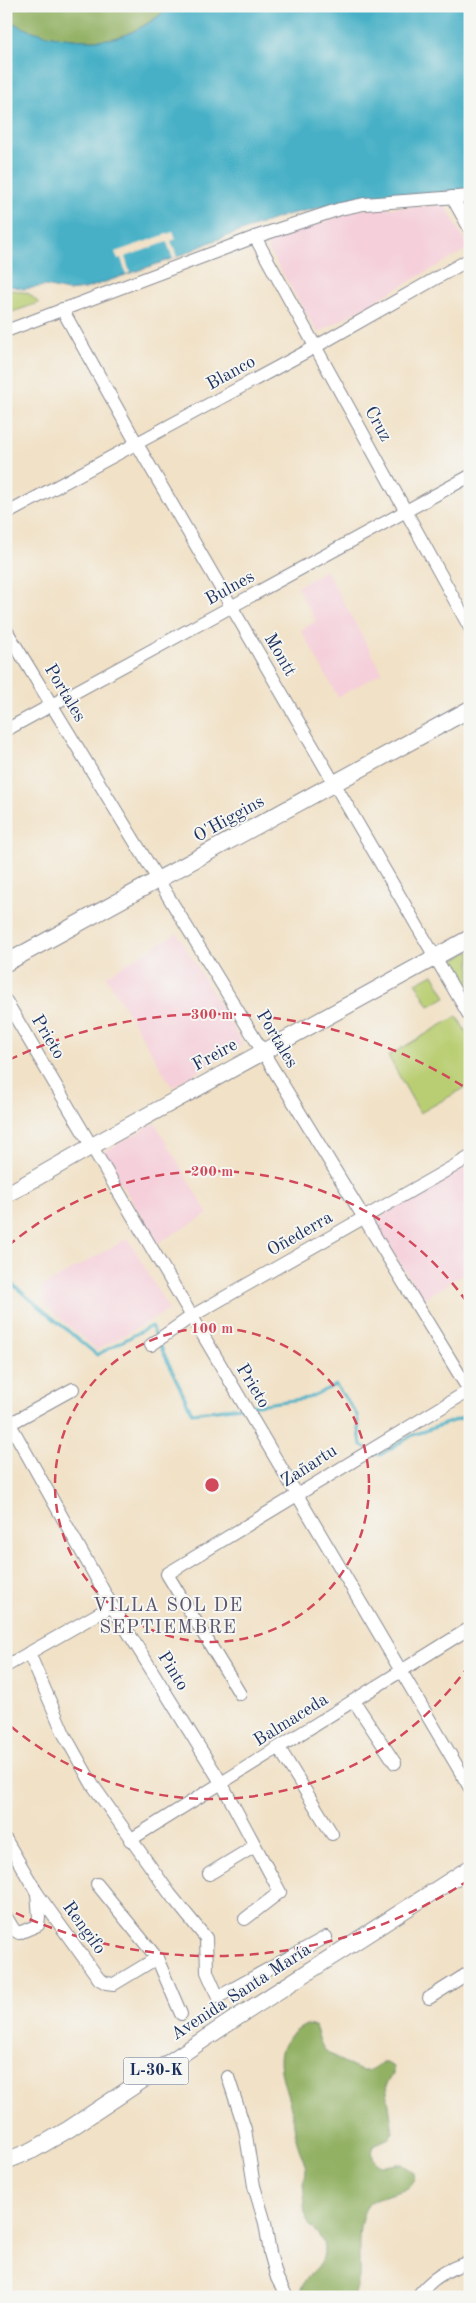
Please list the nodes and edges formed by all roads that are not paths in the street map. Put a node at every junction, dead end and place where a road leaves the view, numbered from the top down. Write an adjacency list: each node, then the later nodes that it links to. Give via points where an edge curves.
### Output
1 (470, 196): 2 (street)
2 (452, 197): 3 (street); 4 (street, via 352,206)
3 (470, 229)
4 (255, 237): 6 (street); 8 (street, Cruz)
5 (470, 259): 8 (street, Blanco)
6 (62, 309): 7 (street); 9 (street, Montt)
7 (6, 330)
8 (315, 347): 9 (street, Blanco); 11 (street, Cruz)
9 (137, 444): 12 (street, Blanco); 13 (street, Montt)
10 (470, 476): 11 (street, Bulnes)
11 (406, 511): 13 (street, Bulnes); 14 (street, Cruz)
12 (6, 514)
13 (231, 606): 16 (street, Bulnes); 19 (street, Montt)
14 (470, 628)
15 (6, 630): 16 (street, Portales)
16 (51, 705): 18 (street, Bulnes); 20 (street, Portales)
17 (470, 710): 19 (main road, O'Higgins)
18 (6, 730)
19 (335, 784): 20 (main road, O'Higgins); 22 (street, Montt)
20 (160, 880): 23 (main road, O'Higgins); 26 (street, Portales)
21 (470, 938): 22 (main road, Freire)
22 (434, 957): 25 (street, Montt); 26 (main road, Freire)
23 (6, 963)
24 (6, 1001): 27 (street, Prieto)
25 (470, 1017)
26 (264, 1051): 27 (main road, Freire); 30 (street, Portales)
27 (92, 1146): 29 (main road, Freire); 31 (street, Prieto)
28 (470, 1157): 30 (street, Oñederra)
29 (6, 1195)
30 (364, 1218): 31 (street, Oñederra); 34 (street, Portales)
31 (192, 1316): 32 (street, Oñederra); 36 (street, Prieto)
32 (151, 1345)
33 (73, 1389): 35 (street)
34 (469, 1390): 36 (street, Zañartu)
35 (8, 1422): 37 (street, Pinto)
36 (298, 1495): 41 (street, Prieto); 42 (street, Zañartu, via 167,1574)
37 (112, 1606): 39 (street); 46 (street, Pinto)
38 (470, 1628): 41 (street, Balmaceda)
39 (29, 1653): 40 (street); 50 (street, via 64,1734 92,1784)
40 (6, 1666)
41 (400, 1672): 43 (street, Balmaceda); 47 (street, Prieto)
42 (240, 1694)
43 (354, 1701): 44 (street, Balmaceda); 45 (street)
44 (279, 1748): 46 (street, Balmaceda); 48 (street)
45 (395, 1763)
46 (222, 1784): 50 (street, Balmaceda); 51 (street, Pinto)
47 (470, 1788)
48 (332, 1834)
49 (6, 1840): 55 (street, Rengifo)
50 (130, 1840): 58 (street, via 206,1938 207,1972 218,1997)
51 (255, 1846): 53 (street); 57 (street, Pinto, via 280,1892)
52 (470, 1868): 64 (main road, Avenida Santa María / L-30-K, via 69,2129)
53 (210, 1874)
54 (97, 1884): 59 (street)
55 (37, 1893): 56 (street, via 38,1925 20,1933 14,1930); 59 (street, Rengifo, via 99,1979 106,1984 114,1984)
56 (6, 1916)
57 (245, 1919)
58 (326, 1936)
59 (157, 1958): 62 (street)
60 (470, 1972): 61 (street)
61 (429, 1998)
62 (181, 2014)
63 (228, 2076): 66 (street, via 245,2129 271,2259)
64 (6, 2161)
65 (470, 2262): 67 (street, via 442,2273)
66 (287, 2297)
67 (417, 2297)

